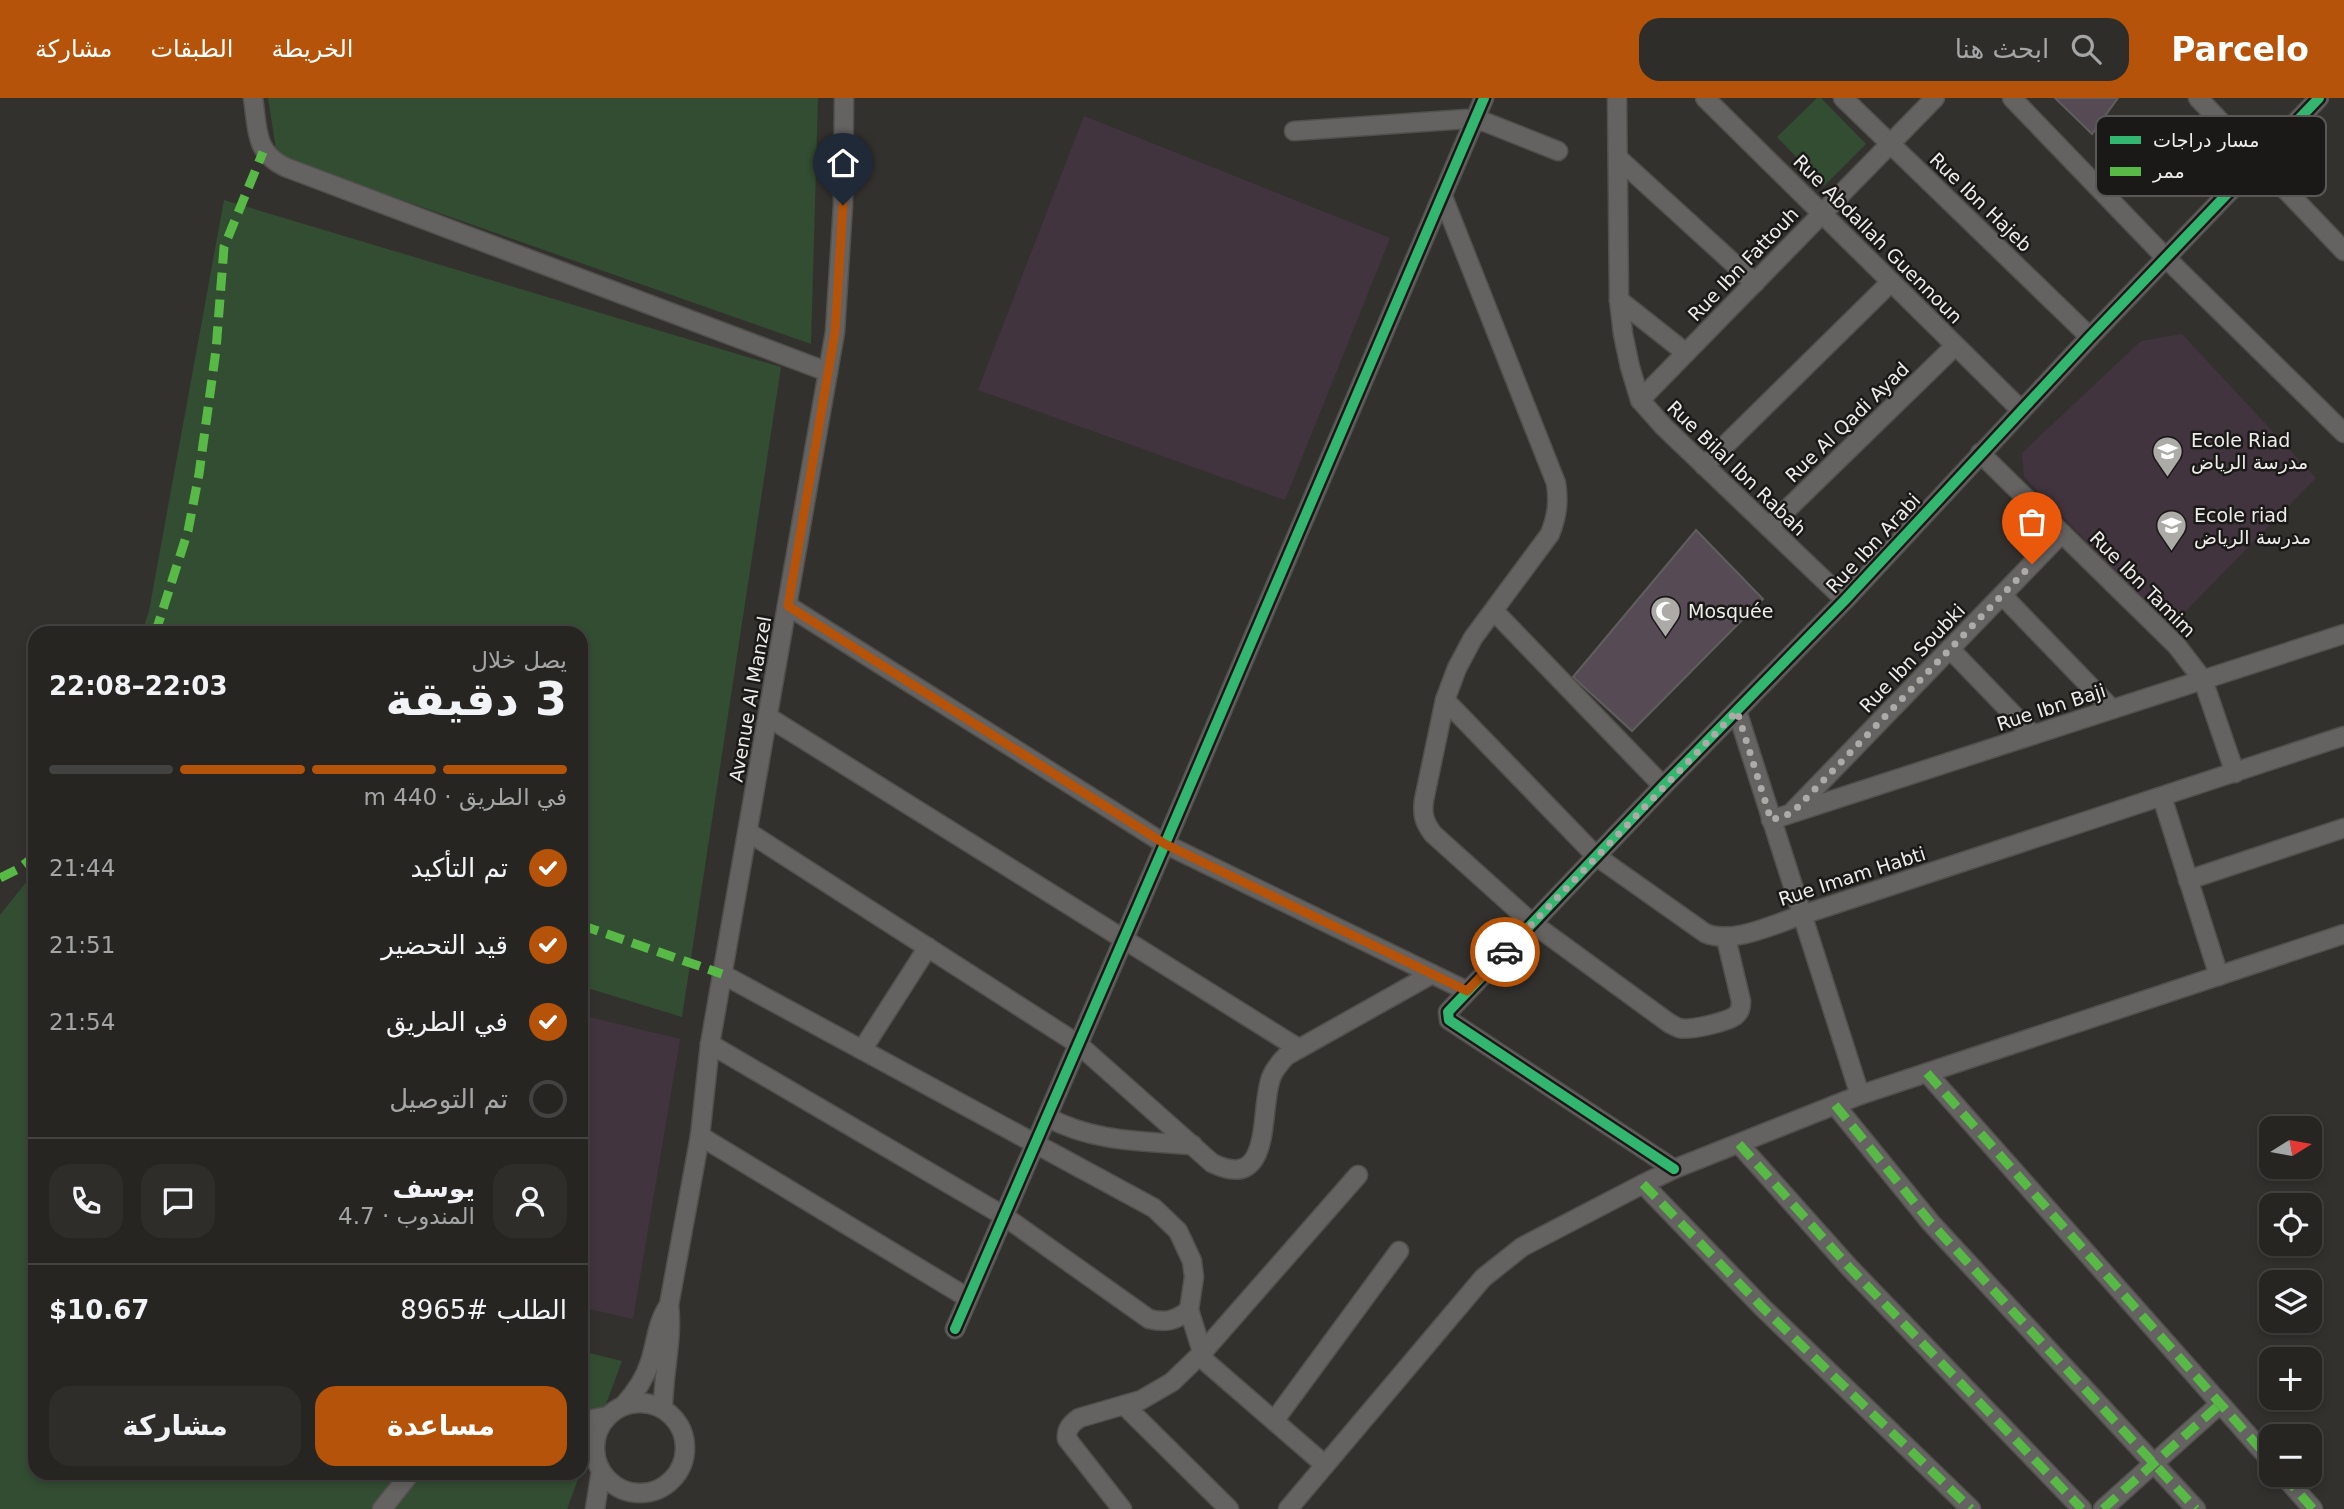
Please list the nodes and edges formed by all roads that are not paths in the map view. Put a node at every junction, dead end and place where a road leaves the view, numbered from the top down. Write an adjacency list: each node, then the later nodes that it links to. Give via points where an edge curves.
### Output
1 (253, 98): 32 (street, via 264,152 279,164)
2 (844, 98): 32 (street, Avenue Al Manzel, via 843,205)
3 (1484, 98): 13 (street)
4 (1617, 98): 17 (street, Rue Bilal Ibn Rabah)
5 (1705, 98): 23 (street, Rue Abdallah Guennoun)
6 (1843, 98): 15 (street, Rue Ibn Hajeb)
7 (1935, 98): 15 (street, Rue Ibn Fattouh)
8 (2012, 98): 18 (street)
9 (2198, 98): 11 (street)
10 (2319, 98): 12 (street, Rue Ibn Arabi)
11 (2215, 116)
12 (2302, 116)
13 (1476, 120): 14 (street); 16 (street); 22 (street)
14 (1294, 131)
15 (1890, 144): 23 (street, Rue Ibn Fattouh); 29 (street, Rue Ibn Hajeb)
16 (1558, 151)
17 (1618, 158): 27 (street); 28 (street, Rue Bilal Ibn Rabah)
18 (2096, 185)
19 (2106, 196): 25 (street)
20 (2225, 196): 25 (street, Rue Ibn Arabi)
21 (2292, 196): 24 (street)
22 (1443, 197): 43 (street, via 1556,483 1558,509 1549,534); 60 (street)
23 (1822, 214): 26 (street, Rue Abdallah Guennoun); 27 (street, Rue Ibn Fattouh)
24 (2344, 251)
25 (2166, 258): 29 (street, Rue Ibn Arabi); 35 (street)
26 (1891, 282): 30 (street, Rue Abdallah Guennoun); 37 (street)
27 (1755, 283): 31 (street, Rue Ibn Fattouh)
28 (1619, 300): 31 (street); 33 (street, Rue Bilal Ibn Rabah)
29 (2090, 337): 34 (street, Rue Ibn Arabi)
30 (1955, 346): 34 (street, Rue Abdallah Guennoun); 38 (street, Rue Al Qadi Ayad)
31 (1686, 353): 33 (street, Rue Ibn Fattouh)
32 (828, 372): 42 (street, Avenue Al Manzel)
33 (1640, 400): 37 (street, Rue Bilal Ibn Rabah)
34 (2021, 410): 36 (street, Rue Ibn Arabi)
35 (2344, 433)
36 (1980, 453): 39 (street, Rue Ibn Tamim); 41 (street, Rue Ibn Arabi)
37 (1704, 466): 38 (street, Rue Bilal Ibn Rabah)
38 (1769, 527): 41 (street, Rue Bilal Ibn Rabah)
39 (2062, 533): 40 (street, Rue Ibn Soubki); 46 (street, Rue Ibn Tamim, via 2176,646)
40 (2002, 596): 45 (street, Rue Ibn Soubki); 48 (street)
41 (1845, 600): 49 (street, Rue Ibn Arabi)
42 (788, 606): 50 (street, Avenue Al Manzel); 60 (street)
43 (1494, 611): 47 (street, via 1457,668); 54 (street)
44 (2344, 634): 46 (street, Rue Ibn Baji)
45 (1950, 649): 51 (street); 56 (street, Rue Ibn Soubki)
46 (2203, 680): 48 (street, Rue Ibn Baji); 53 (street, Rue Ibn Tamim)
47 (1446, 700): 61 (street); 64 (street, via 1424,800 1425,824)
48 (2112, 709): 51 (street, Rue Ibn Baji)
49 (1737, 711): 54 (street, Rue Ibn Arabi); 57 (street)
50 (768, 717): 59 (street, Avenue Al Manzel); 67 (street)
51 (2033, 735): 56 (street, Rue Ibn Baji)
52 (2344, 736): 53 (street, Rue Imam Habti)
53 (2235, 773): 55 (street, Rue Imam Habti)
54 (1663, 786): 61 (street, Rue Ibn Arabi)
55 (2162, 797): 62 (street); 63 (street, Rue Imam Habti)
56 (1792, 813): 57 (street, Rue Ibn Baji)
57 (1771, 820): 63 (street)
58 (2344, 828): 62 (street)
59 (748, 832): 68 (street); 69 (street, Avenue Al Manzel)
60 (1165, 844): 67 (street); 70 (street)
61 (1596, 856): 64 (street, Rue Ibn Arabi); 66 (street, via 1705,933)
62 (2188, 880): 71 (street)
63 (1801, 915): 66 (street, Rue Imam Habti); 78 (street)
64 (1532, 923): 66 (street, via 1669,1023 1689,1029 1731,1018 1741,1009); 72 (street, Rue Ibn Arabi)
65 (2344, 934): 71 (street)
66 (1726, 938)
67 (1124, 939): 74 (street); 75 (street)
68 (928, 947): 74 (street); 76 (street)
69 (723, 974): 73 (street, Avenue Al Manzel); 76 (street)
70 (1432, 974): 72 (street); 75 (street)
71 (2219, 976): 77 (street)
72 (1467, 991): 85 (street, Rue Ibn Arabi, via 1448,1012 1449,1020)
73 (710, 1044): 81 (street, Avenue Al Manzel); 88 (street)
74 (1078, 1044): 80 (street); 84 (street)
75 (1298, 1048): 84 (street, via 1276,1067 1270,1080 1261,1148 1253,1161 1241,1169 1226,1169)
76 (862, 1050): 82 (street)
77 (1927, 1073): 78 (street); 95 (street)
78 (1860, 1095): 79 (street)
79 (1835, 1105): 83 (street); 104 (street, via 1931,1223)
80 (1047, 1116): 82 (street); 84 (street, via 1094,1136)
81 (700, 1136): 90 (street); 91 (street, Avenue Al Manzel)
82 (1035, 1144): 88 (street); 92 (street, via 1167,1218 1192,1261)
83 (1739, 1144): 85 (street); 117 (street, via 1849,1267)
84 (1192, 1146)
85 (1674, 1169): 87 (street)
86 (1358, 1175): 94 (street)
87 (1643, 1184): 105 (street, via 1543,1235 1502,1262); 116 (street, via 1762,1307)
88 (1004, 1216): 90 (street); 92 (street, via 1149,1319 1177,1319)
89 (1399, 1251): 101 (street)
90 (968, 1298): 93 (street)
91 (669, 1305): 97 (street, Avenue Al Manzel, via 646,1373); 98 (street, Avenue Al Manzel)
92 (1189, 1310): 94 (street)
93 (955, 1329)
94 (1201, 1354): 96 (street, via 1157,1392); 101 (street)
95 (2220, 1404): 102 (street); 104 (street)
96 (1124, 1405): 113 (street, via 1079,1418 1066,1432 1071,1446); 114 (street)
97 (623, 1406): 98 (street, via 649,1403); 99 (street)
98 (663, 1409): 109 (street, via 682,1431 683,1461 667,1485)
99 (608, 1416): 100 (street); 106 (street, via 595,1439)
100 (588, 1420)
101 (1274, 1421): 105 (street)
102 (2259, 1448)
103 (588, 1461): 106 (street)
104 (2155, 1463): 118 (street); 119 (street)
105 (1325, 1465): 115 (street)
106 (599, 1468): 109 (street, via 617,1487); 111 (street)
107 (405, 1480): 110 (street)
108 (2294, 1487): 120 (street)
109 (639, 1493): 112 (street)
110 (382, 1509)
111 (595, 1509)
112 (625, 1509)
113 (1122, 1509)
114 (1230, 1509)
115 (1288, 1509)
116 (1971, 1509)
117 (2082, 1509)
118 (2103, 1509)
119 (2196, 1509)
120 (2313, 1509)

